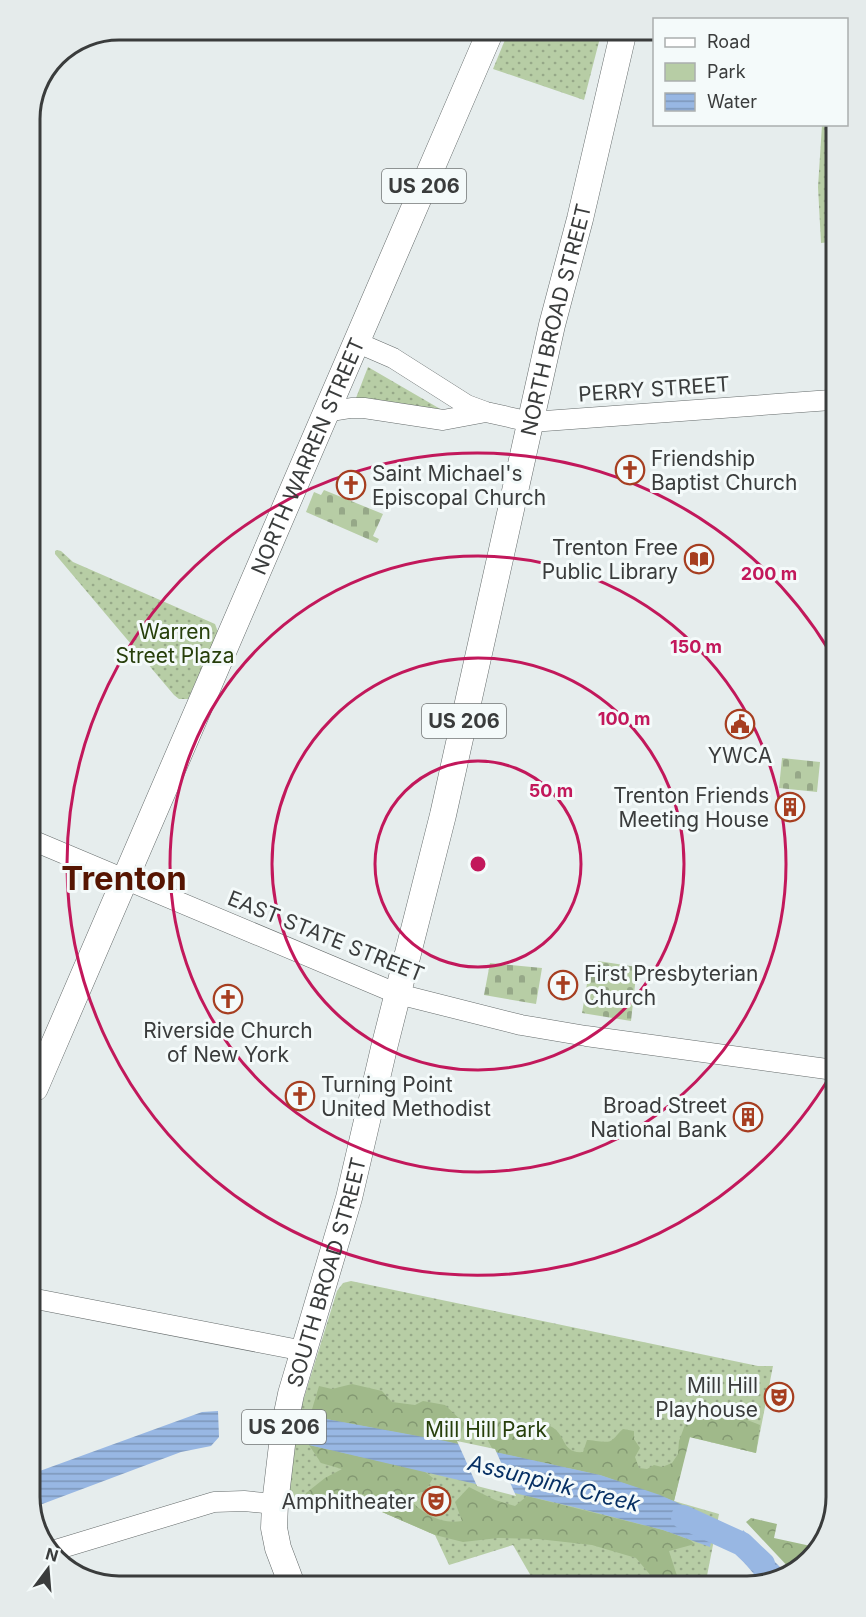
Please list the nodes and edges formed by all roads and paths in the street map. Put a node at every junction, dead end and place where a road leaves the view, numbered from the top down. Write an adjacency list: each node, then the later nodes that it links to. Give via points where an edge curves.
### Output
1 (486, 41): 3 (main road, NORTH WARREN STREET / US 206)
2 (621, 41): 7 (main road, NORTH BROAD STREET / US 206)
3 (356, 342): 5 (main road, NORTH WARREN STREET / US 206); 6 (street, PERRY STREET, via 393,358 452,397)
4 (826, 400): 7 (street, PERRY STREET)
5 (326, 412): 6 (street, via 364,408 443,420); 9 (main road, NORTH WARREN STREET / US 206)
6 (486, 412): 7 (street, PERRY STREET)
7 (531, 422): 10 (main road, NORTH BROAD STREET / US 206, via 443,815)
8 (40, 844): 9 (street, EAST STATE STREET)
9 (124, 880): 10 (street, EAST STATE STREET); 12 (main road, US 206)
10 (398, 994): 11 (street, EAST STATE STREET, via 521,1025); 14 (main road, SOUTH BROAD STREET / US 206, via 349,1198)
11 (826, 1070)
12 (40, 1076)
13 (40, 1300): 14 (street)
14 (304, 1351): 15 (main road, SOUTH BROAD STREET / US 206, via 284,1428)
15 (275, 1504): 16 (street, via 214,1502); 17 (main road, SOUTH BROAD STREET / US 206, via 274,1528)
16 (78, 1543)
17 (289, 1576)

